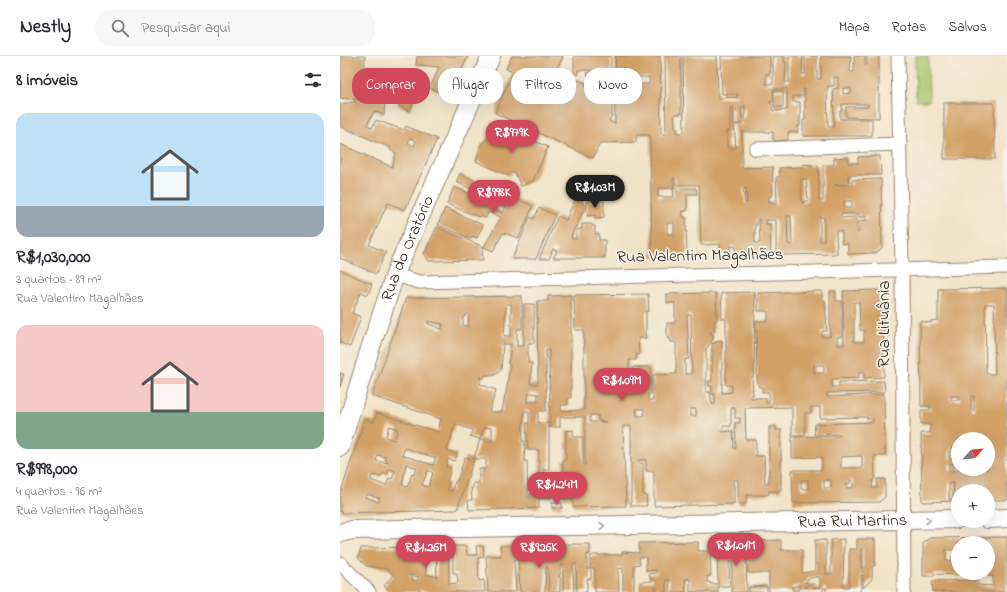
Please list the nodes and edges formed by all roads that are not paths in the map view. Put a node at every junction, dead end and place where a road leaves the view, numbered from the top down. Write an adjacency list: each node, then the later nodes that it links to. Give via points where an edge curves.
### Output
1 (491, 56): 7 (main road, Rua do Oratório)
2 (898, 56): 3 (street, Rua Lituânia)
3 (900, 144): 4 (street); 6 (street, Rua Lituânia)
4 (756, 149)
5 (1007, 267): 6 (street, Rua Valentim Magalhães)
6 (902, 269): 7 (street, Rua Valentim Magalhães, via 419,282); 12 (street, Rua Lituânia)
7 (395, 275): 8 (main road, Rua do Oratório)
8 (340, 445)
9 (1007, 518): 11 (main road)
10 (951, 519): 12 (main road, Rua Rui Martins, one-way to 10)
11 (995, 519)
12 (902, 520): 13 (main road, Rua Rui Martins, one-way to 12, via 352,530); 16 (street, Rua Lituânia)
13 (340, 534)
14 (340, 563): 15 (street)
15 (369, 592)
16 (904, 592)

